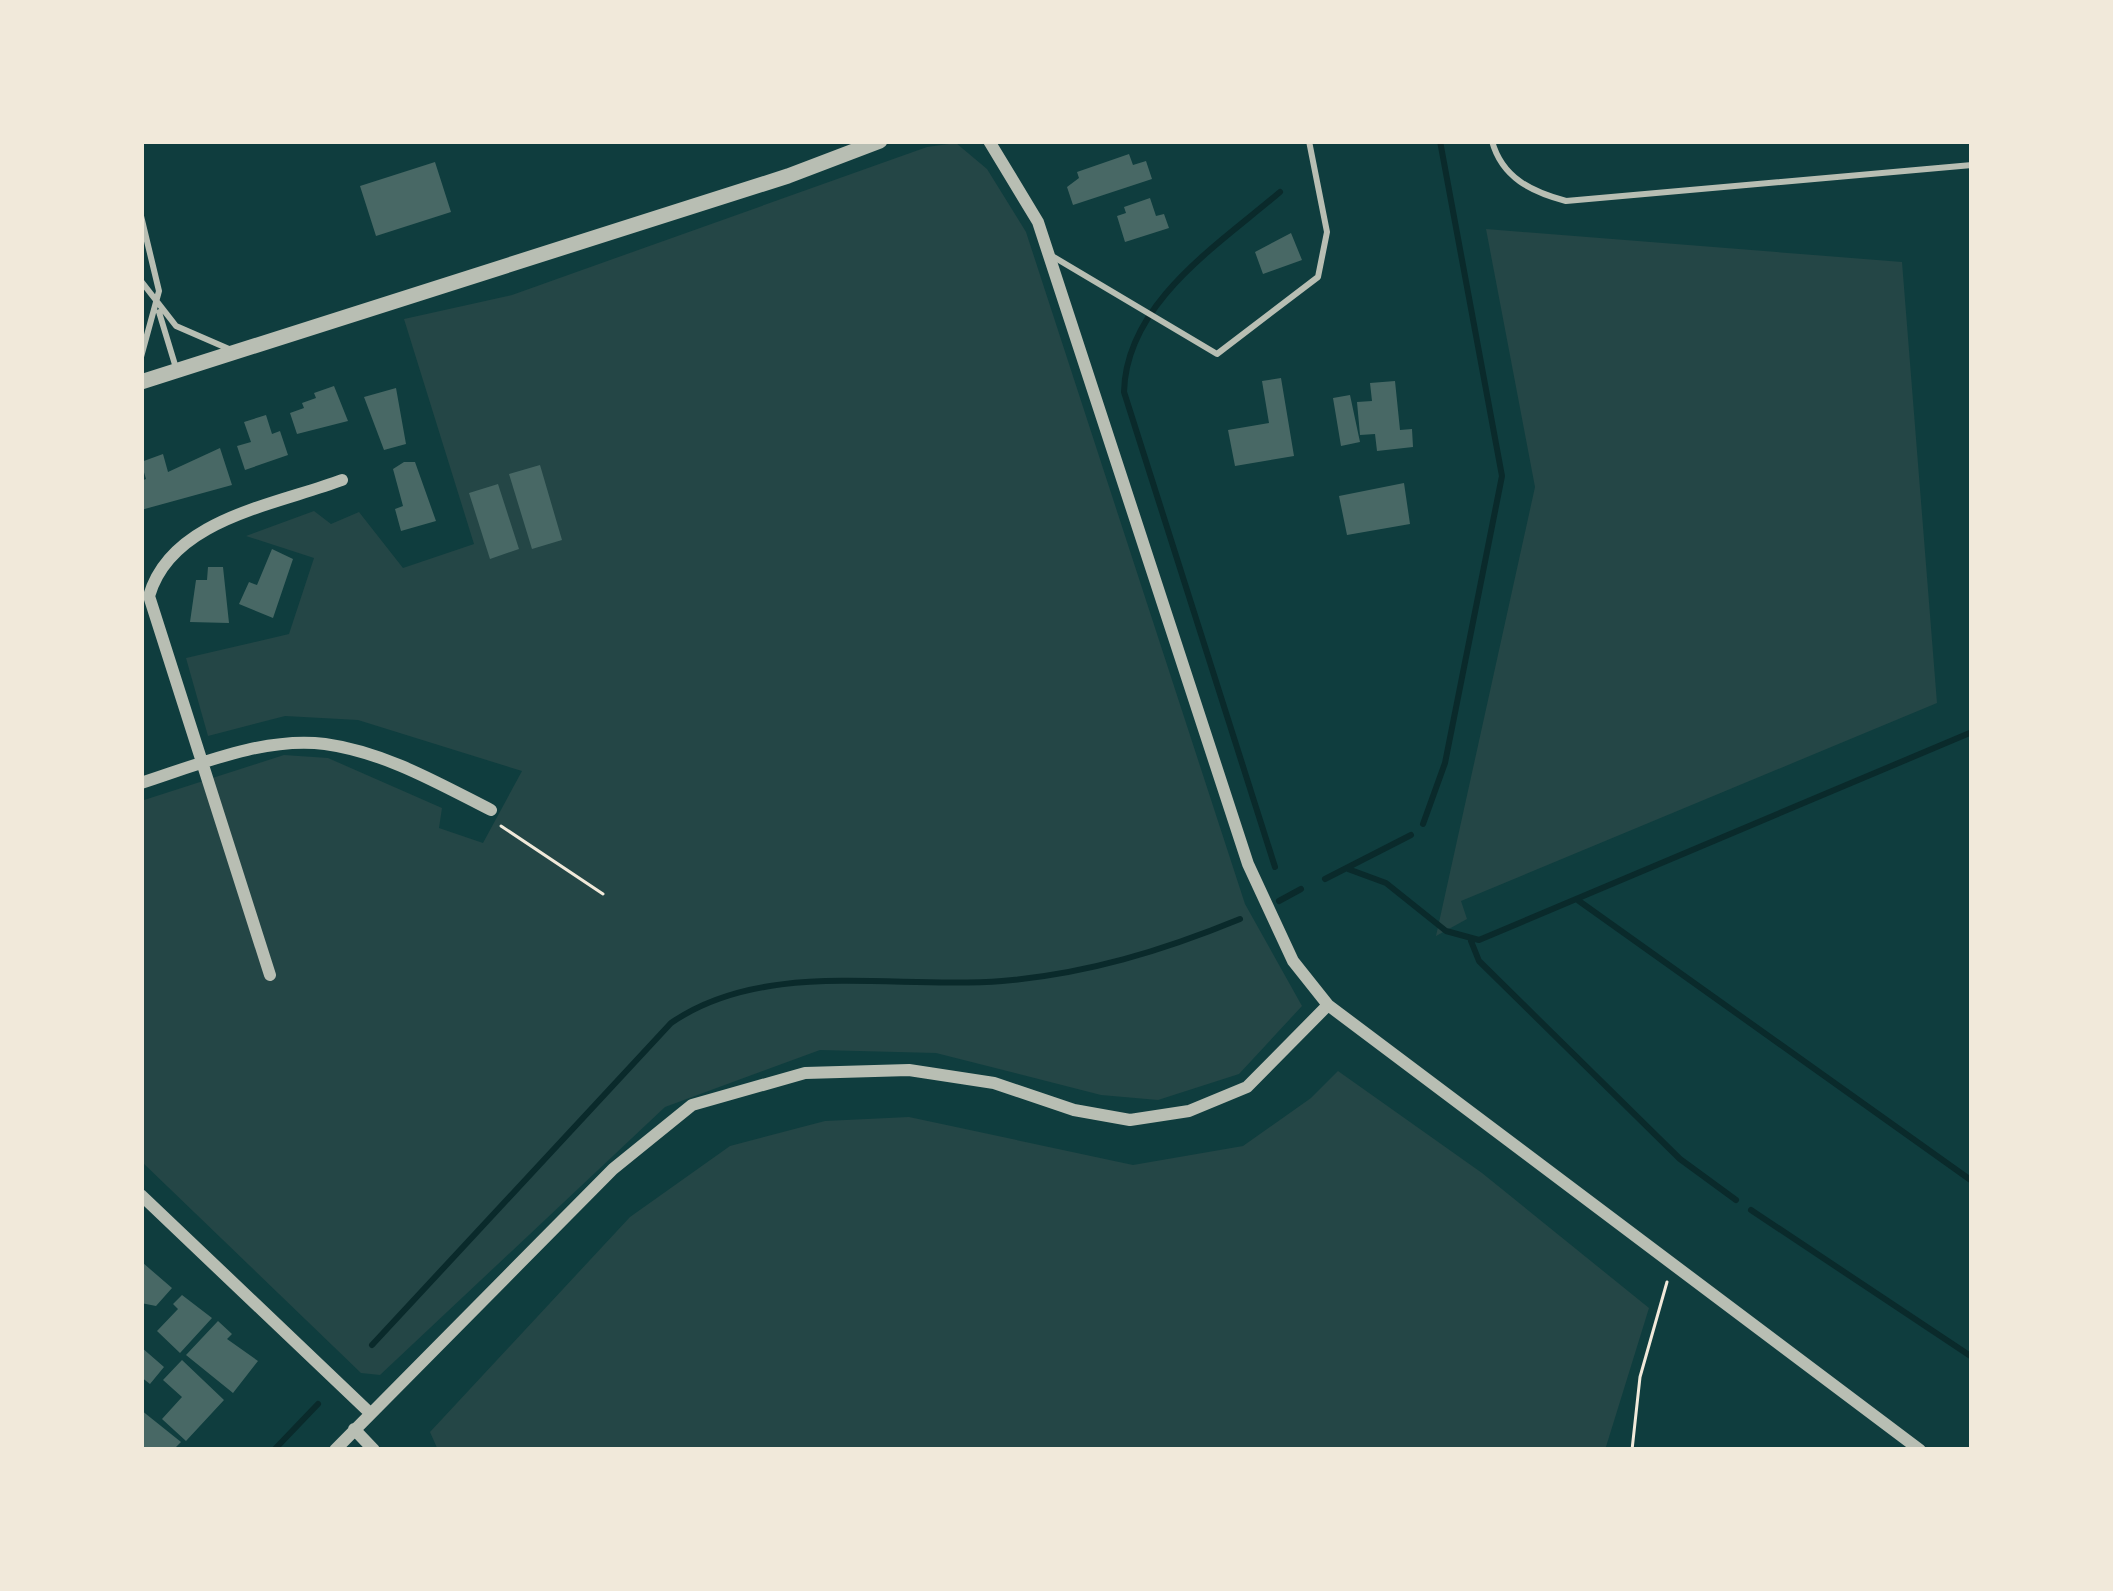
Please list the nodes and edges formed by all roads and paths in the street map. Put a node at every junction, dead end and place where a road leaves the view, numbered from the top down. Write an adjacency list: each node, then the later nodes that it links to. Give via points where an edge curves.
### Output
1 (880, 141): 10 (street)
2 (988, 141): 7 (street, via 1038,222)
3 (1309, 141): 7 (lane, via 1327,232 1318,277 1217,354)
4 (1492, 141): 5 (lane, via 1507,173 1566,201)
5 (1972, 165)
6 (141, 217): 9 (lane)
7 (1048, 254): 20 (street, via 1248,864 1293,961)
8 (141, 280): 9 (lane)
9 (158, 309): 10 (lane, via 189,335); 11 (lane); 12 (lane)
10 (238, 351): 12 (street)
11 (141, 357)
12 (177, 371): 13 (street)
13 (141, 382)
14 (342, 480): 15 (street, via 191,536 155,573 152,617)
15 (200, 765): 16 (street); 17 (street, via 275,745 323,743 392,761); 19 (street)
16 (141, 783)
17 (490, 810): 18 (path, via 504,831)
18 (603, 894)
19 (270, 975)
20 (1328, 1005): 23 (street); 24 (street, via 1246,1087 1189,1112 1130,1120 994,1083 909,1070 805,1073 692,1105 628,1154)
21 (141, 1196): 22 (street)
22 (146, 1213): 24 (street)
23 (1672, 1263): 28 (path, via 1640,1377); 29 (street)
24 (370, 1413): 25 (street)
25 (354, 1430): 26 (street); 27 (street)
26 (335, 1450)
27 (374, 1450)
28 (1632, 1450)
29 (1919, 1450)

